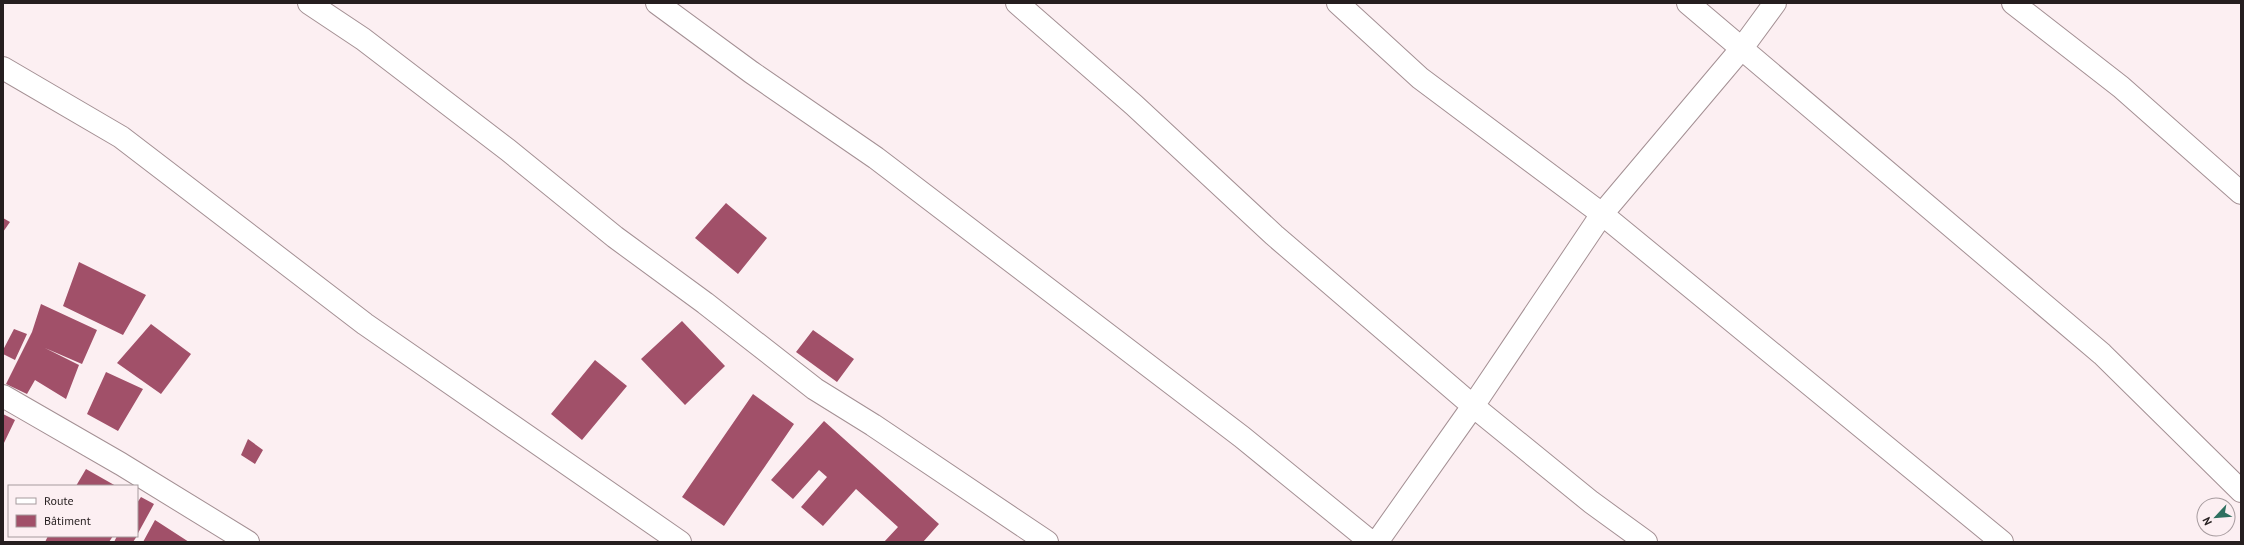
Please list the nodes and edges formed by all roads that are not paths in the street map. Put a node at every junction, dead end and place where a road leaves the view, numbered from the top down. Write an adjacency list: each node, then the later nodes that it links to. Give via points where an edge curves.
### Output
1 (309, 3): 17 (street, via 363,39 815,389)
2 (657, 3): 18 (street, via 882,163 1242,438)
3 (1017, 3): 13 (street, via 1134,105 1274,235)
4 (1338, 3): 11 (street, via 1420,78)
5 (1688, 3): 8 (street)
6 (1775, 3): 8 (street)
7 (2013, 3): 10 (street, via 2121,87)
8 (1742, 48): 11 (street); 14 (street, via 2102,354)
9 (3, 68): 16 (street, via 121,137 365,324)
10 (2241, 193)
11 (1602, 214): 13 (street); 21 (street)
12 (3, 396): 15 (street)
13 (1473, 406): 19 (street); 20 (street, via 1591,502)
14 (2241, 491)
15 (248, 542)
16 (680, 542)
17 (1046, 542)
18 (1371, 542)
19 (1377, 542)
20 (1646, 542)
21 (2002, 542)

